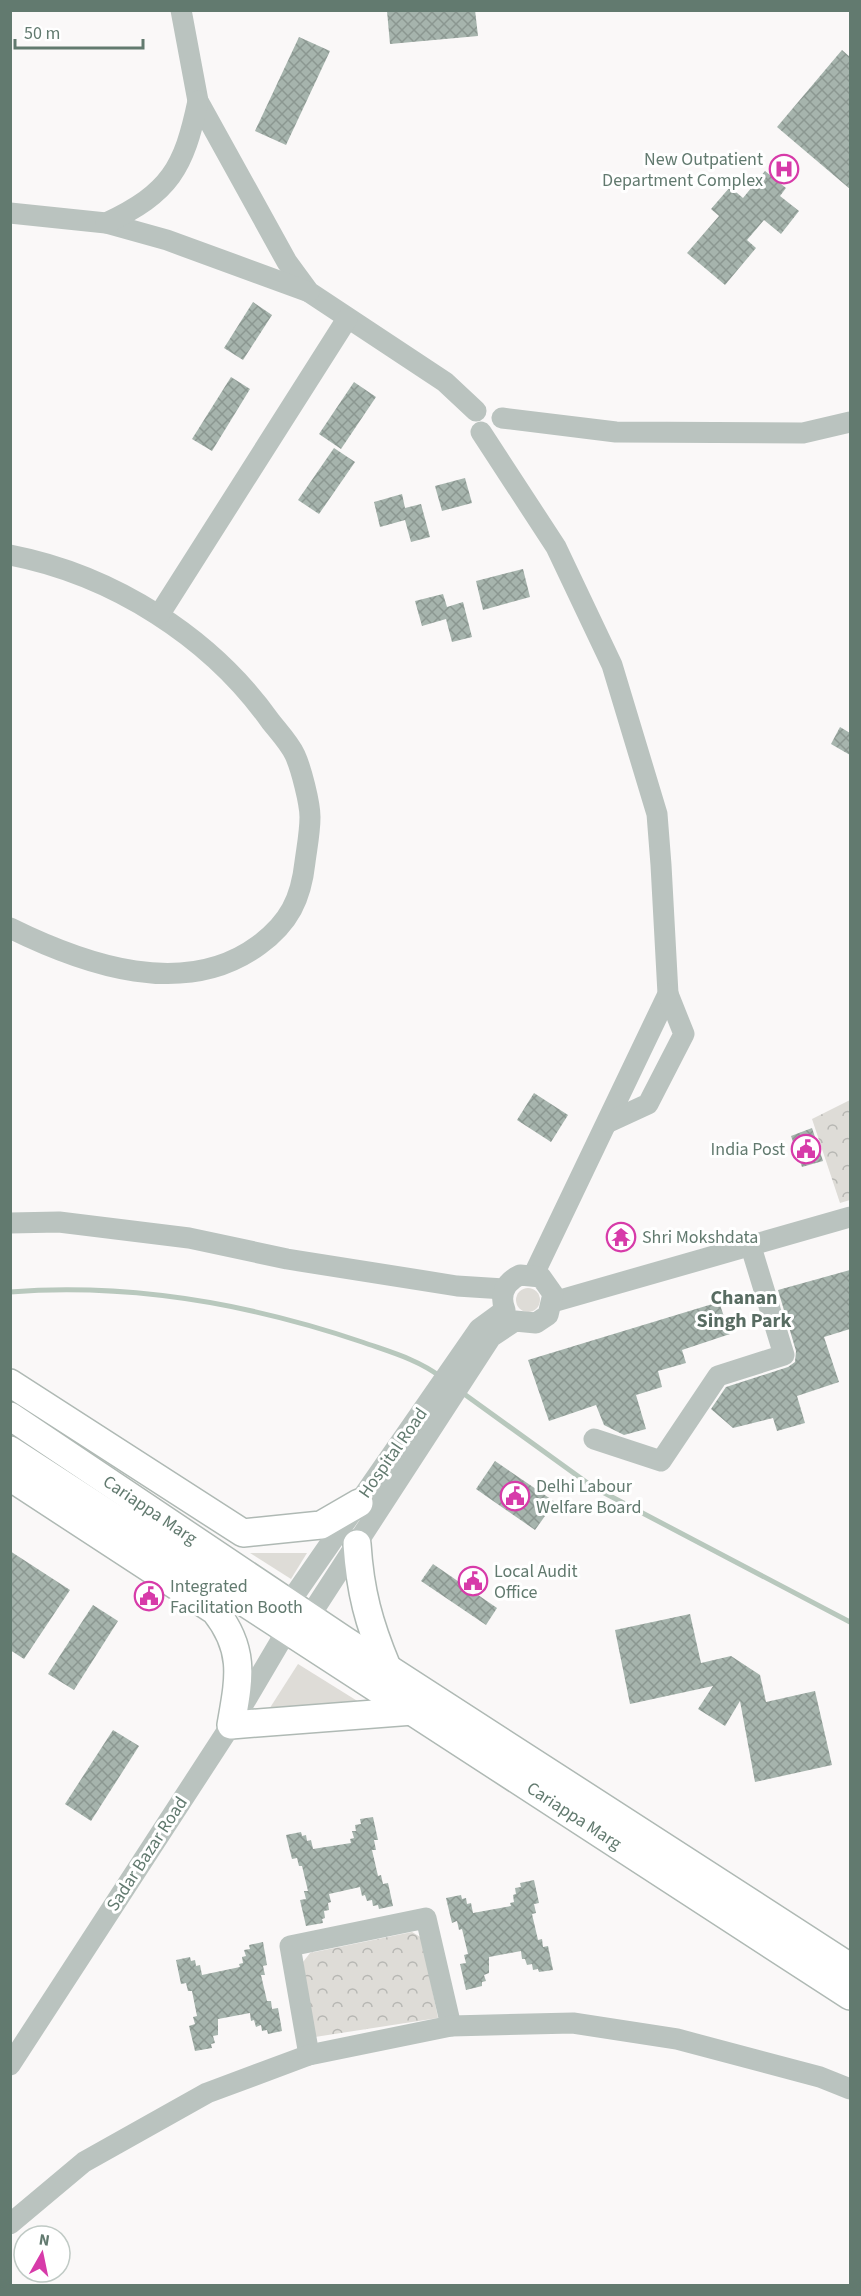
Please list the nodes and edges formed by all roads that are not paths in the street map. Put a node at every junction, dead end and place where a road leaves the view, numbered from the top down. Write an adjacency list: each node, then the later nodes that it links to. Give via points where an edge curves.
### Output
1 (182, 10): 2 (street)
2 (198, 100): 4 (street, via 182,159 167,184 136,209); 5 (street, via 287,262)
3 (10, 213): 4 (street)
4 (106, 223): 5 (street, via 167,240)
5 (309, 292): 6 (street)
6 (347, 319): 10 (street); 12 (street, via 445,382 479,422 556,547 612,665 657,814)
7 (502, 418): 8 (street, via 627,432 803,433)
8 (850, 422)
9 (10, 555): 10 (street, via 58,567 98,583)
10 (159, 615): 11 (street, via 185,632 251,693 295,755 310,816 302,891 279,930 243,957 203,972 159,974 112,967 67,955)
11 (10, 928)
12 (668, 994): 13 (street); 13 (street, via 684,1034 648,1104)
13 (609, 1122): 17 (street)
14 (850, 1217): 16 (street)
15 (10, 1222): 19 (street, via 59,1222 189,1238 321,1265 457,1286)
16 (751, 1246): 18 (street); 23 (street, via 784,1355 717,1376 661,1461)
17 (534, 1274): 18 (street, via 550,1288); 19 (street, via 513,1278)
18 (553, 1302): 19 (street, via 548,1315 536,1323)
19 (508, 1307): 21 (street, Hospital Road, via 479,1329 475,1348)
20 (10, 1383): 26 (main road, via 243,1533 321,1525)
21 (434, 1409): 26 (street, Hospital Road); 27 (street, Hospital Road)
22 (10, 1416): 28 (main road, Cariappa Marg)
23 (594, 1439)
24 (10, 1450): 28 (main road, Cariappa Marg)
25 (10, 1477): 31 (main road, via 215,1611 231,1635 239,1661)
26 (359, 1503): 28 (street, Hospital Road)
27 (357, 1544): 28 (street, Hospital Road); 29 (main road, via 359,1582 366,1612)
28 (292, 1625): 29 (main road, Cariappa Marg); 30 (main road, Cariappa Marg); 31 (street, Sadar Bazar Road)
29 (387, 1667): 32 (main road, Cariappa Marg)
30 (413, 1712): 31 (main road); 32 (main road, Cariappa Marg)
31 (231, 1725): 37 (street, Sadar Bazar Road)
32 (627, 1837): 33 (main road, Cariappa Marg); 34 (main road, Cariappa Marg)
33 (850, 1967)
34 (850, 1996)
35 (451, 2026): 36 (street); 36 (street, via 426,1918 290,1946); 38 (street, via 573,2023 677,2039 820,2077)
36 (309, 2055): 39 (street, via 207,2093 84,2162)
37 (10, 2066)
38 (850, 2089)
39 (10, 2224)

